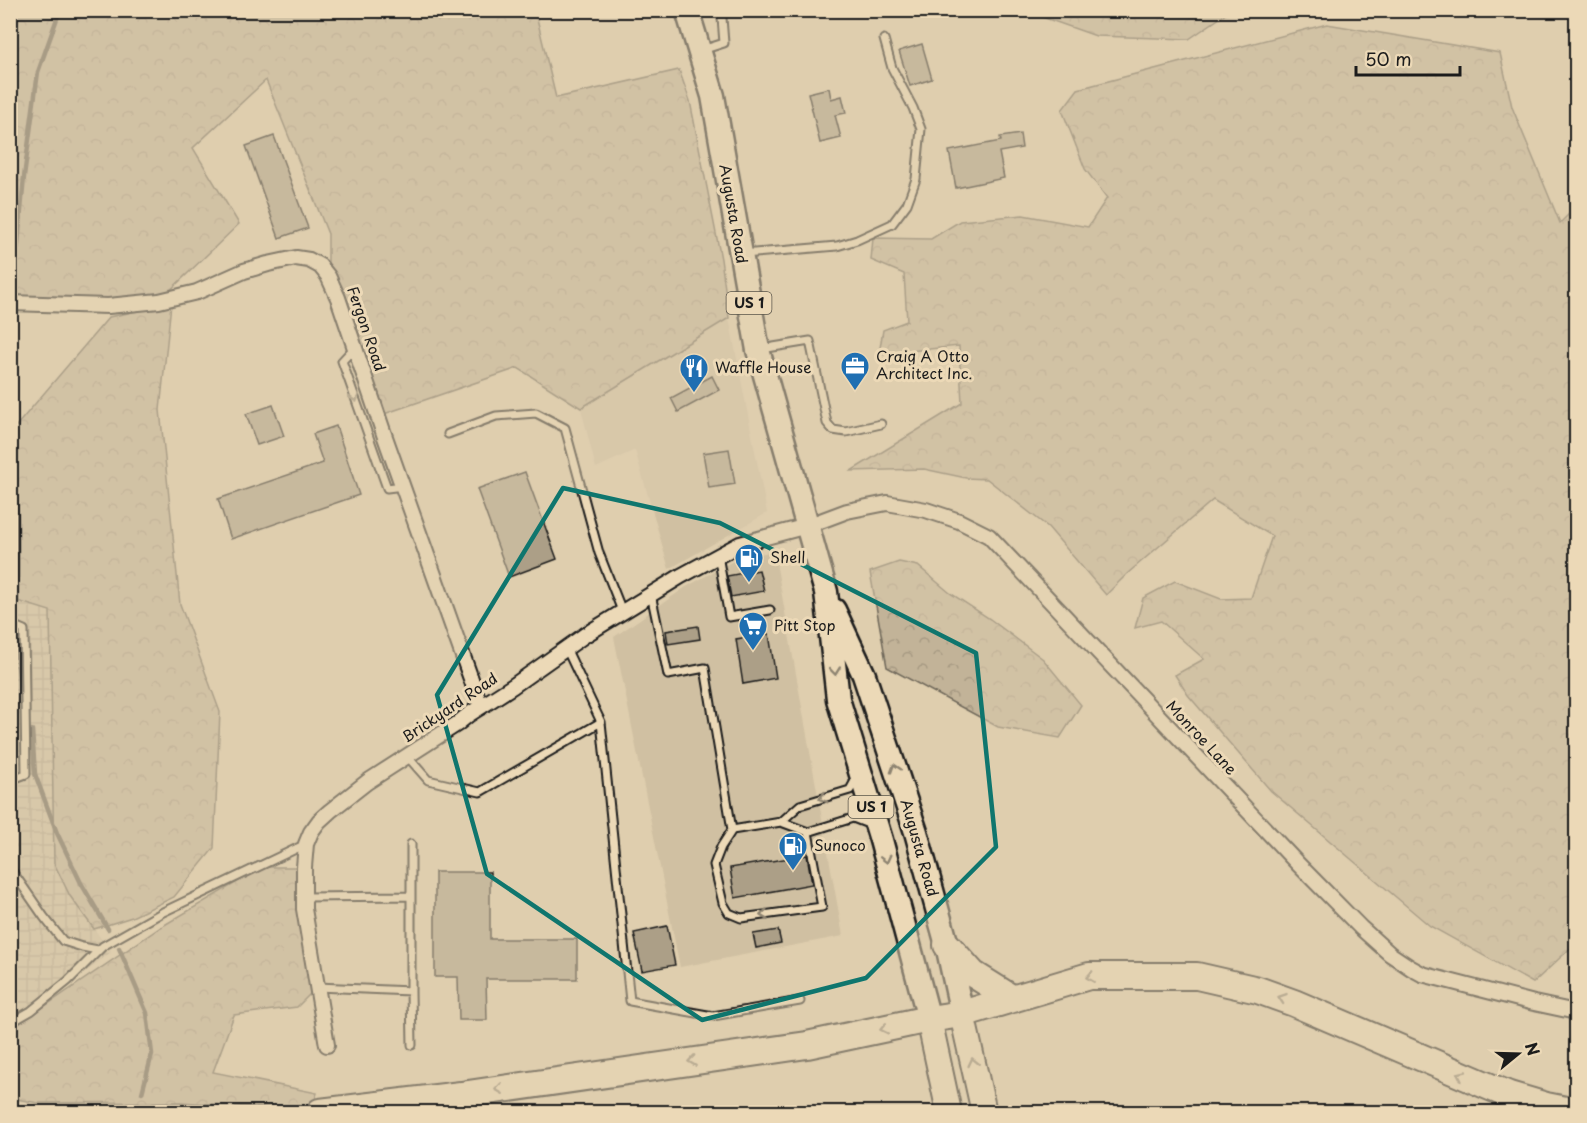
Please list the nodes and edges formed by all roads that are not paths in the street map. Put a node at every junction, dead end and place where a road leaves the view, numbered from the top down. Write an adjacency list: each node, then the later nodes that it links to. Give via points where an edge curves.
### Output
1 (687, 10): 4 (main road, Augusta Road / US 1)
2 (720, 10): 4 (lane, via 724,44)
3 (884, 39): 5 (lane, via 892,68 921,129 915,179 907,204 892,224 837,246)
4 (700, 51): 5 (main road, Augusta Road / US 1, via 713,96)
5 (740, 254): 7 (main road, Augusta Road / US 1)
6 (10, 303): 18 (street, Fergon Road, via 108,306 159,301 209,288 256,267 296,258 320,266 338,298)
7 (758, 350): 8 (lane, via 810,341 827,423 833,430 846,432); 10 (main road, Augusta Road / US 1)
8 (881, 424)
9 (448, 434): 15 (lane, via 496,416 536,413 565,428 599,553)
10 (807, 526): 11 (street, Brickyard Road, via 740,544); 12 (main road, Augusta Road / US 1); 38 (street, Monroe Lane, via 847,511 887,503 926,510 989,536 1298,864 1390,954 1422,974)
11 (718, 555): 13 (street, Brickyard Road); 14 (lane, via 729,617)
12 (826, 592): 21 (main road, Augusta Road / US 1, one-way to 21, via 838,699); 32 (main road, Augusta Road / US 1, one-way to 12, via 916,832 864,675)
13 (651, 594): 15 (street, Brickyard Road); 25 (lane, via 668,675 705,668)
14 (770, 610)
15 (622, 612): 17 (street, Brickyard Road)
16 (10, 624): 22 (lane, via 24,630 26,762 26,774)
17 (566, 648): 18 (street, Brickyard Road); 19 (lane)
18 (481, 707): 20 (street, Brickyard Road)
19 (601, 722): 20 (lane, via 480,792 428,780); 37 (lane, via 630,1001 713,1016)
20 (407, 756): 27 (street, Brickyard Road, via 330,811 311,832)
21 (860, 771): 23 (lane, one-way to 23, via 850,790 800,805); 24 (main road, Augusta Road / US 1)
22 (10, 780)
23 (781, 822): 25 (lane); 26 (lane)
24 (877, 827): 26 (lane, via 853,818); 40 (main road, Augusta Road / US 1, one-way to 40)
25 (732, 831): 26 (lane, one-way to 25, via 822,907 741,918 729,913 723,903 714,865)
26 (808, 832)
27 (306, 844): 31 (street, Brickyard Road); 33 (lane, via 163,912)
28 (411, 844): 30 (lane)
29 (10, 868): 33 (lane, via 63,941)
30 (411, 896): 31 (lane); 35 (lane)
31 (304, 897): 34 (street, Brickyard Road)
32 (947, 945): 36 (highway, via 973,974); 39 (main road, Augusta Road / US 1)
33 (98, 950): 41 (lane, via 68,981)
34 (317, 987): 35 (lane); 43 (street, Brickyard Road)
35 (411, 991): 42 (lane)
36 (1013, 999): 39 (highway); 47 (highway, one-way to 36, via 1509,1095 1294,1003 1197,976 1089,976)
37 (801, 1001)
38 (1576, 1012)
39 (962, 1014): 40 (highway); 45 (highway, Augusta Road / US 1, one-way to 39)
40 (928, 1019): 44 (highway, Augusta Road / US 1); 46 (highway, one-way to 46, via 807,1045)
41 (10, 1023)
42 (412, 1045)
43 (327, 1046)
44 (949, 1112)
45 (984, 1112)
46 (320, 1113)
47 (1576, 1113)

